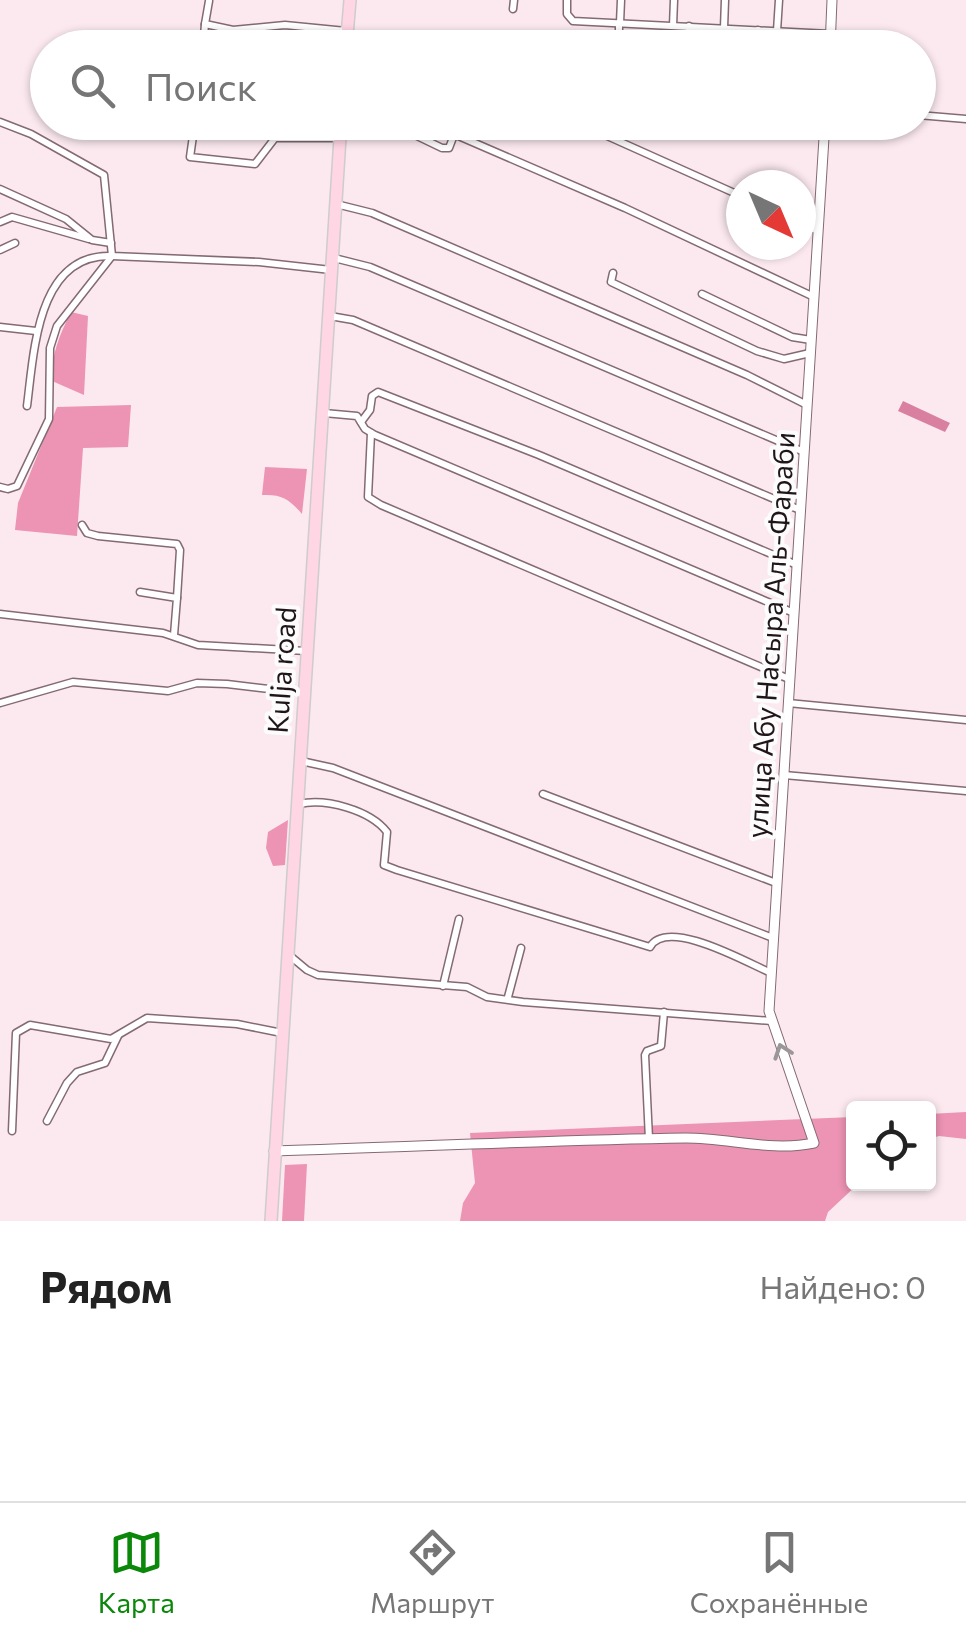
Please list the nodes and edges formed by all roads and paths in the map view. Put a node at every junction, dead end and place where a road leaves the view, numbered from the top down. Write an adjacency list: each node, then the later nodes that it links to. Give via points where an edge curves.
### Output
1 (350, 0): 18 (main road)
2 (568, 0): 9 (street, via 570,20)
3 (621, 0): 9 (street)
4 (674, 0): 11 (street)
5 (725, 0): 13 (street)
6 (779, 0): 22 (street)
7 (832, 0): 23 (street)
8 (209, 2): 10 (street)
9 (620, 23): 11 (street); 19 (street)
10 (206, 24): 14 (street); 16 (street)
11 (673, 26): 12 (street)
12 (689, 26): 13 (street); 20 (street)
13 (724, 28): 21 (street)
14 (205, 30)
15 (233, 30): 17 (street)
16 (233, 30)
17 (329, 30)
18 (347, 30)
19 (620, 30)
20 (689, 30)
21 (758, 30)
22 (778, 30)
23 (830, 30)
24 (936, 117): 25 (street)
25 (966, 119)
26 (0, 122): 27 (street)
27 (30, 134)
28 (42, 140): 44 (street, via 104,175)
29 (192, 140): 30 (street, via 190,157 254,164)
30 (273, 140)
31 (340, 140): 39 (main road, Kulja road)
32 (425, 140): 33 (street, via 442,148)
33 (452, 140)
34 (468, 140): 50 (street)
35 (620, 140): 38 (street)
36 (824, 140): 41 (street, улица Абу Насыра Аль-Фараби)
37 (0, 189): 42 (street)
38 (726, 189)
39 (336, 204): 47 (main road, Kulja road); 56 (street, via 372,213)
40 (0, 222): 42 (street, via 12,217)
41 (818, 231): 50 (street, улица Абу Насыра Аль-Фараби)
42 (92, 240): 44 (street)
43 (15, 243): 45 (street)
44 (111, 243): 46 (street)
45 (0, 250)
46 (112, 256): 47 (street); 53 (street, via 77,262 60,277); 62 (street, via 57,326 50,348 49,419 18,486)
47 (332, 264): 51 (main road, Kulja road); 61 (street, via 370,267)
48 (614, 273): 55 (street, via 610,282 758,351 784,359)
49 (702, 294): 54 (street)
50 (814, 297): 54 (street, улица Абу Насыра Аль-Фараби)
51 (330, 316): 58 (main road, Kulja road); 63 (street, via 503,381)
52 (0, 327): 53 (street)
53 (36, 332): 57 (street)
54 (811, 340): 55 (street, улица Абу Насыра Аль-Фараби)
55 (810, 353): 56 (street, улица Абу Насыра Аль-Фараби)
56 (807, 404): 61 (street, улица Абу Насыра Аль-Фараби)
57 (28, 406)
58 (323, 414): 59 (street, via 350,414); 71 (main road, Kulja road)
59 (361, 422): 60 (street); 65 (street, via 378,392)
60 (371, 433): 68 (street); 72 (street, via 368,497)
61 (804, 452): 63 (street, улица Абу Насыра Аль-Фараби)
62 (0, 486)
63 (800, 510): 65 (street, улица Абу Насыра Аль-Фараби)
64 (82, 525): 67 (street, via 88,534 176,544)
65 (797, 566): 68 (street, улица Абу Насыра Аль-Фараби)
66 (140, 592): 67 (street)
67 (176, 598): 70 (street)
68 (794, 613): 72 (street, улица Абу Насыра Аль-Фараби)
69 (0, 614): 70 (street)
70 (174, 635): 71 (street, via 198,645)
71 (307, 651): 73 (main road, Kulja road)
72 (790, 678): 75 (street, улица Абу Насыра Аль-Фараби)
73 (304, 693): 74 (street, via 197,683 168,692 73,682); 77 (main road, Kulja road)
74 (0, 703)
75 (788, 703): 76 (street); 78 (street, улица Абу Насыра Аль-Фараби)
76 (966, 720)
77 (300, 761): 81 (main road, Kulja road); 84 (street, via 333,768)
78 (782, 774): 79 (street); 82 (street, улица Абу Насыра Аль-Фараби)
79 (966, 791)
80 (543, 794): 82 (street)
81 (297, 804): 86 (main road, Kulja road); 87 (street, via 331,804 380,822 388,832 384,865 397,870 650,947 663,935 694,939)
82 (776, 883): 84 (street, улица Абу Насыра Аль-Фараби)
83 (459, 919): 88 (street)
84 (773, 938): 87 (street, улица Абу Насыра Аль-Фараби)
85 (521, 948): 89 (street)
86 (289, 955): 88 (street, via 313,974); 92 (main road, Kulja road)
87 (771, 973): 91 (street, улица Абу Насыра Аль-Фараби)
88 (444, 986): 89 (street)
89 (508, 997): 90 (street)
90 (664, 1012): 91 (street); 96 (street, via 661,1046 644,1055)
91 (772, 1021): 96 (street, улица Абу Насыра Аль-Фараби, one-way to 91, via 794,1148 814,1143)
92 (282, 1033): 93 (street, via 147,1018); 97 (main road, Kulja road)
93 (118, 1035): 94 (street, via 104,1063 66,1083); 95 (street, via 22,1028 15,1042)
94 (47, 1121)
95 (12, 1130)
96 (649, 1139): 97 (street)
97 (274, 1151): 98 (main road, Kulja road)
98 (270, 1221)

